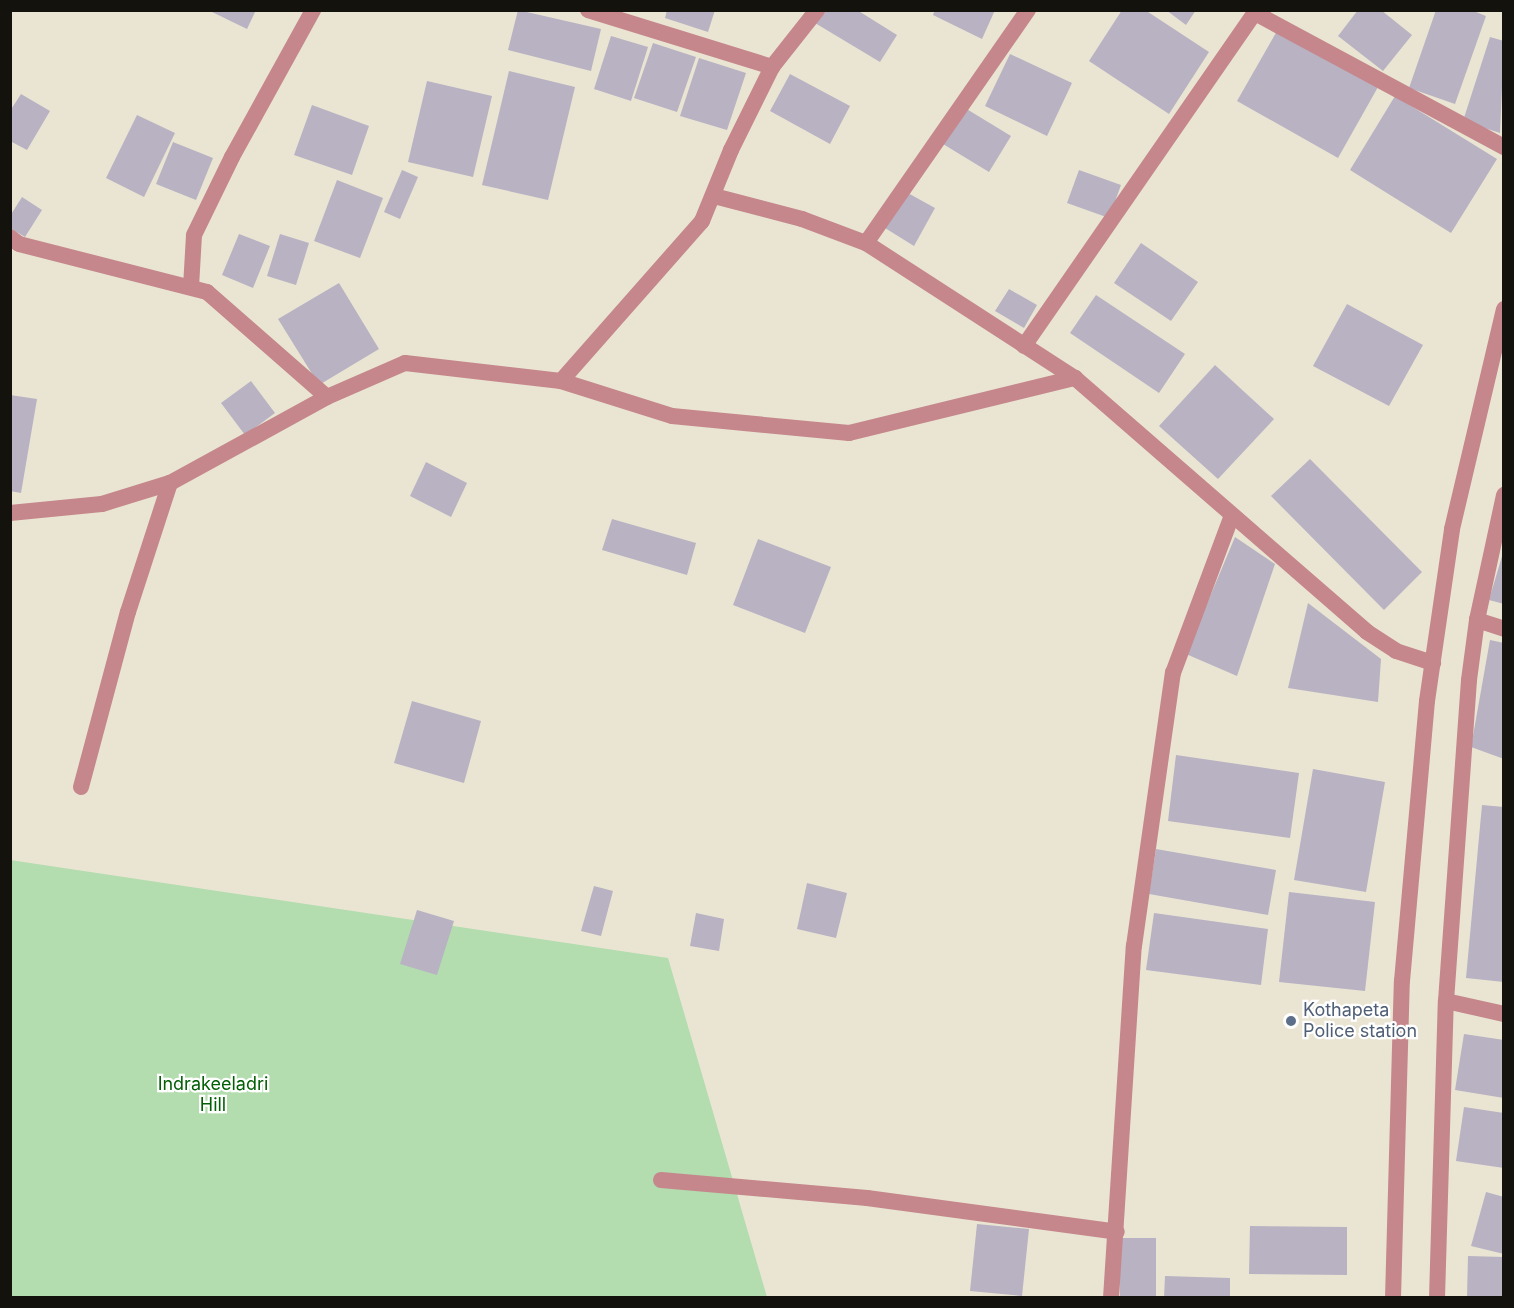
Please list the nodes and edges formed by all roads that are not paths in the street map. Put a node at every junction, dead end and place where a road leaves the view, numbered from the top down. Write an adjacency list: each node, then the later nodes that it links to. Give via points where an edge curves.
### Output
1 (313, 10): 11 (street, via 194,235)
2 (588, 10): 6 (street)
3 (817, 10): 6 (street)
4 (1028, 10): 10 (street)
5 (1255, 12): 7 (street); 13 (street)
6 (772, 67): 8 (street, via 731,150)
7 (1503, 147)
8 (714, 196): 10 (street, via 802,219); 15 (street, via 702,221)
9 (10, 237): 11 (street, via 19,244)
10 (866, 243): 13 (street)
11 (191, 287): 16 (street, via 207,292)
12 (1503, 309): 23 (street, via 1452,529)
13 (1024, 346): 14 (street)
14 (1075, 378): 15 (street, via 849,433 672,416); 20 (street)
15 (561, 381): 16 (street, via 405,363)
16 (327, 397): 17 (street)
17 (170, 483): 19 (street, via 102,504); 24 (street, via 128,612)
18 (1503, 495): 21 (street)
19 (10, 513)
20 (1231, 518): 23 (street, via 1367,632 1396,651); 28 (street, via 1173,674 1134,946)
21 (1477, 620): 22 (street); 25 (street, via 1469,680)
22 (1503, 629)
23 (1433, 663): 30 (street, via 1402,981)
24 (81, 787)
25 (1446, 1001): 26 (street); 31 (street)
26 (1503, 1014)
27 (661, 1180): 28 (street, via 867,1198)
28 (1117, 1232): 29 (street)
29 (1111, 1298)
30 (1394, 1298)
31 (1437, 1298)

